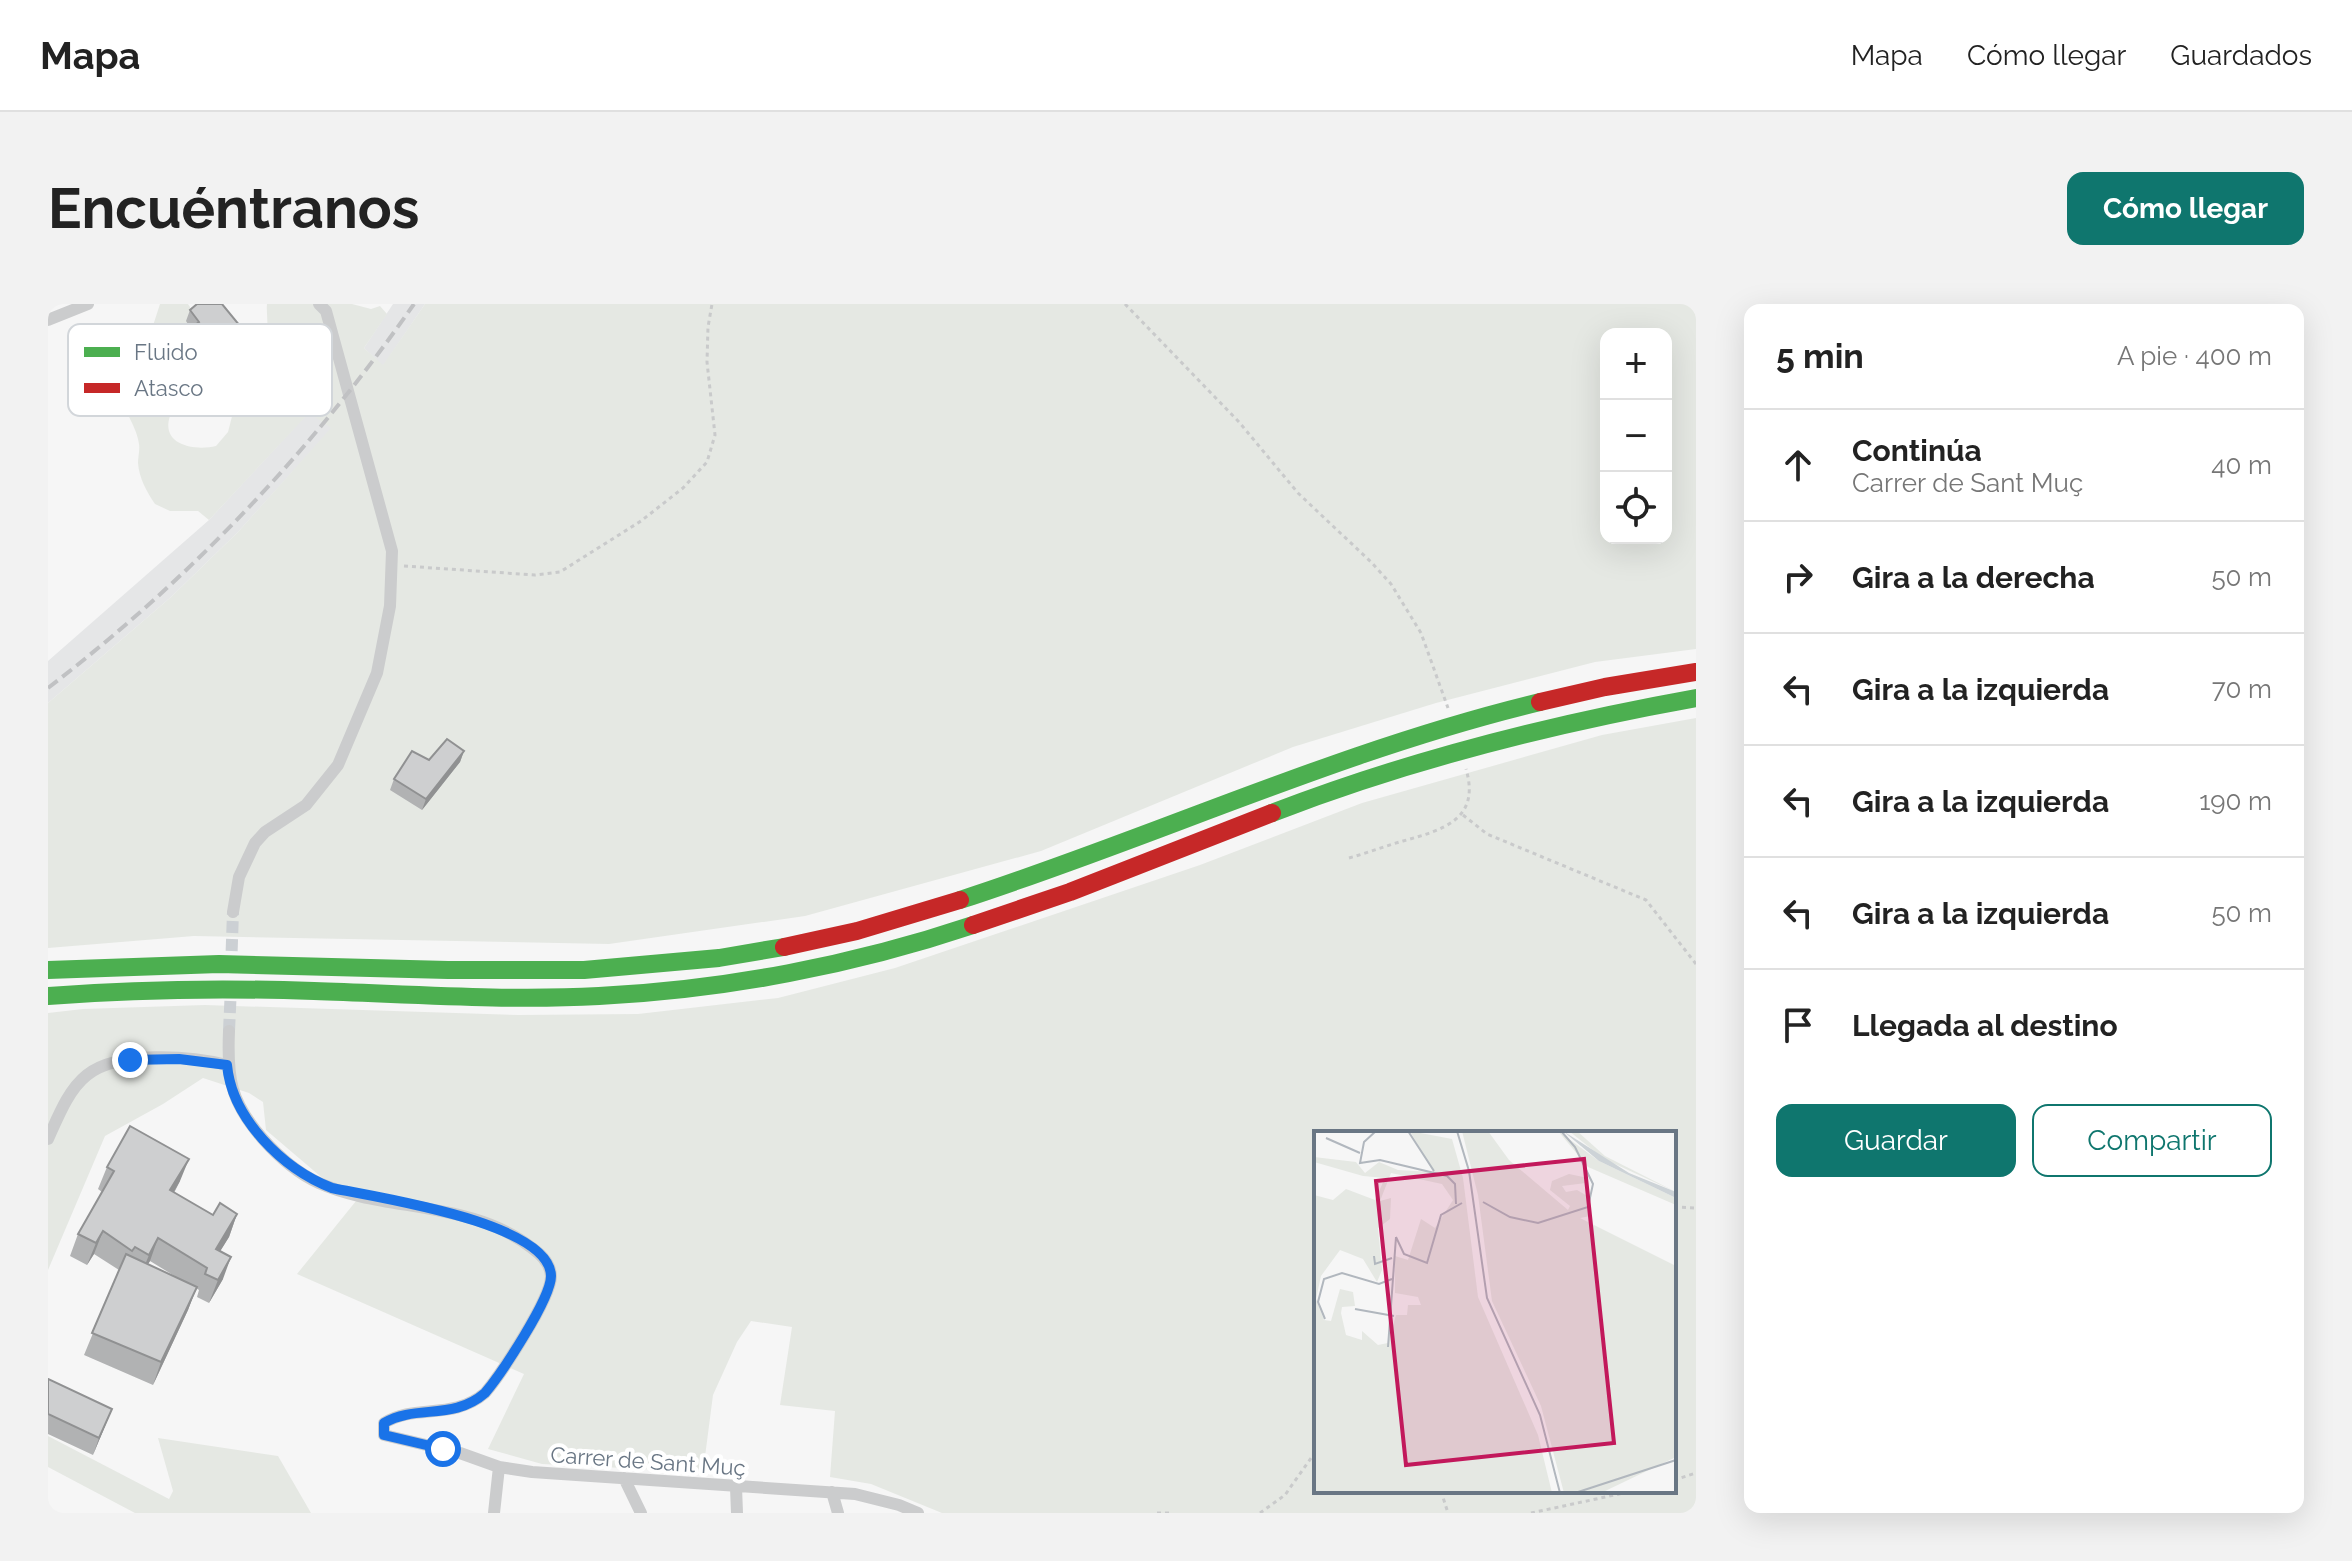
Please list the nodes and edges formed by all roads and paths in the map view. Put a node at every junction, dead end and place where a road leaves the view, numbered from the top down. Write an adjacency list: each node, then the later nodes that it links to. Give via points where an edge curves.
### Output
1 (88, 304): 5 (street)
2 (319, 304): 6 (street)
3 (712, 304): 8 (path, via 707,362 713,447 707,462 663,504 560,572 535,575)
4 (1125, 304): 11 (path, via 1239,422 1298,493 1391,584 1421,633)
5 (48, 320)
6 (330, 324)
7 (332, 333): 8 (street)
8 (392, 565): 15 (street, via 377,673 338,765 306,805 255,843 239,877)
9 (1696, 672): 17 (highway, via 1490,715 1412,737 1045,873 906,919 784,947 596,971 241,964)
10 (1696, 698): 18 (highway, via 1505,737 1420,761 1025,907 913,944 789,971 601,996 225,988)
11 (1447, 705)
12 (1468, 776): 13 (path, via 1470,793)
13 (1462, 814): 14 (path, via 1431,833); 16 (path, via 1487,834 1646,900)
14 (1349, 858)
15 (233, 912)
16 (1696, 964)
17 (48, 970)
18 (48, 996)
19 (229, 1031): 20 (street)
20 (227, 1065): 21 (street, via 145,1058 100,1067 77,1085); 25 (street, Carrer de Sant Muç, via 232,1093 256,1131 311,1179 490,1225 526,1242 549,1266 544,1300 485,1393 458,1408 400,1415 382,1429 400,1441)
21 (48, 1139)
22 (1676, 1207): 23 (path)
23 (1696, 1208)
24 (1314, 1454): 40 (path, via 1285,1495)
25 (499, 1467): 27 (street, Carrer de Sant Muç); 33 (street)
26 (1696, 1473): 28 (path)
27 (624, 1478): 29 (street, Carrer de Sant Muç); 34 (street)
28 (1676, 1479)
29 (736, 1487): 30 (street, Carrer de Sant Muç); 35 (street)
30 (832, 1492): 36 (street); 37 (street, Carrer de Sant Muç, via 870,1497)
31 (1442, 1493): 41 (path)
32 (1624, 1493): 42 (path)
33 (494, 1513)
34 (641, 1513)
35 (737, 1513)
36 (838, 1513)
37 (918, 1513)
38 (1157, 1513): 39 (path)
39 (1172, 1513)
40 (1260, 1513)
41 (1448, 1513)
42 (1531, 1513)

